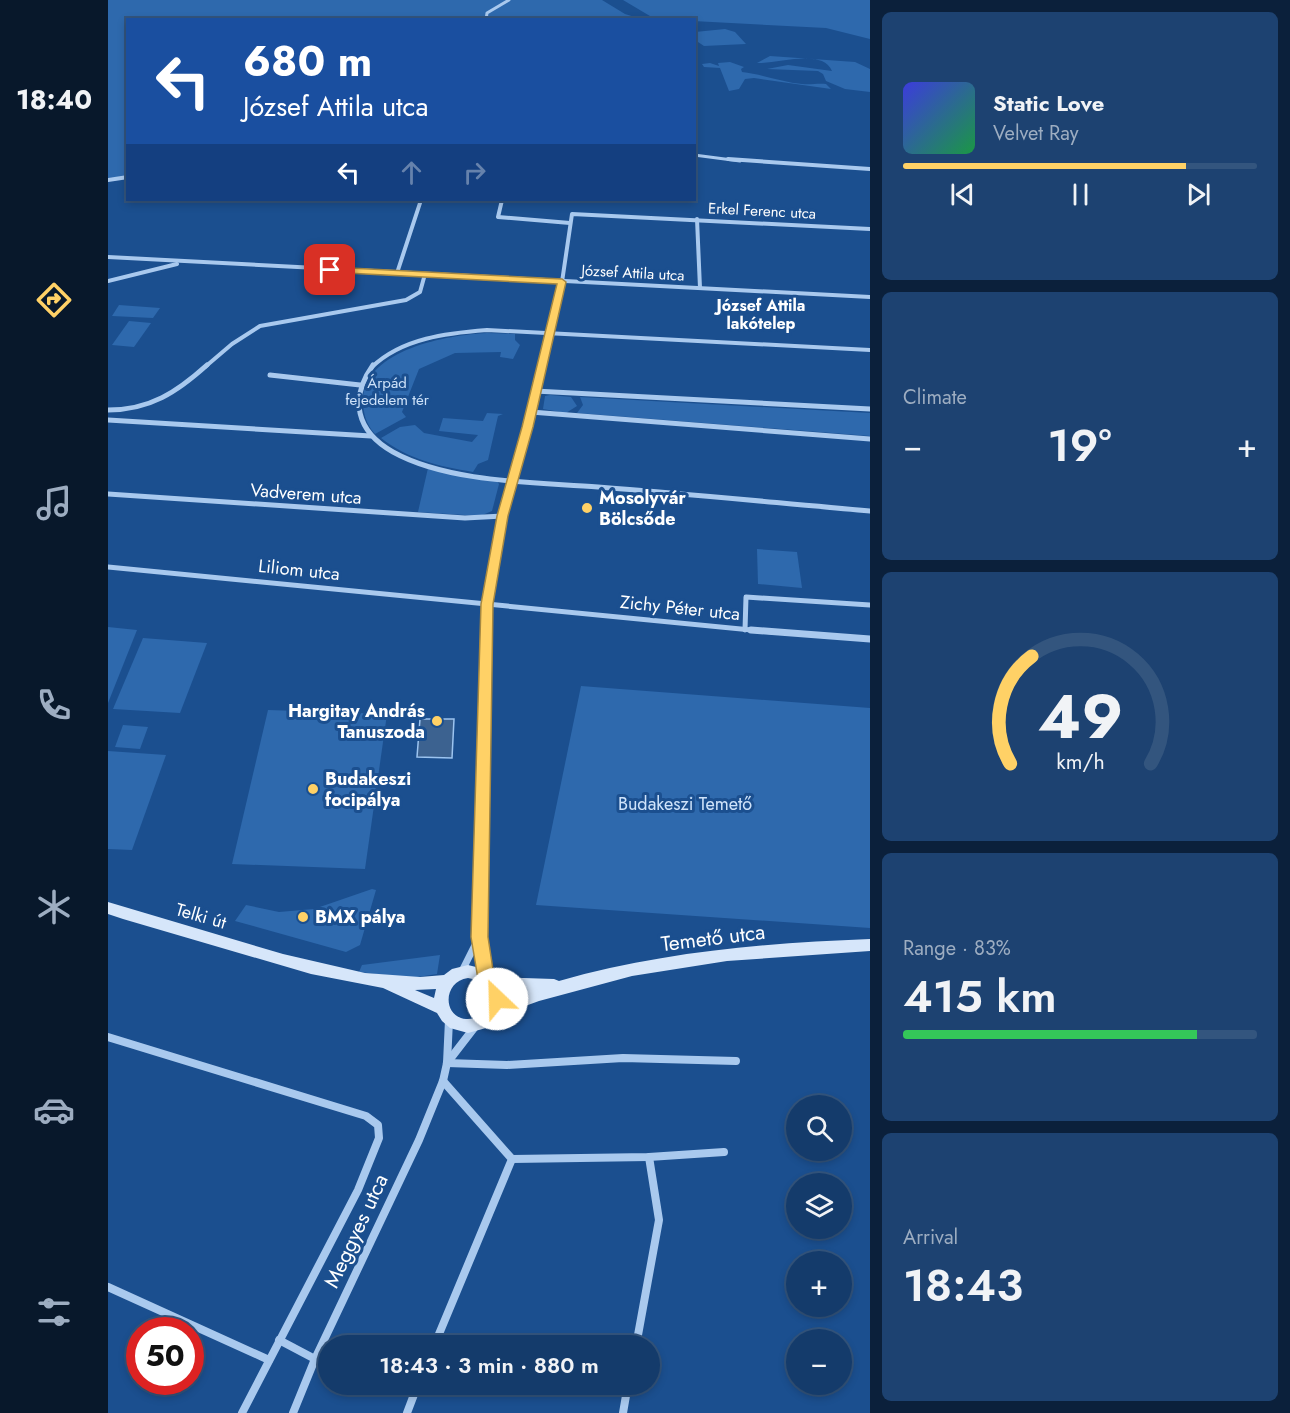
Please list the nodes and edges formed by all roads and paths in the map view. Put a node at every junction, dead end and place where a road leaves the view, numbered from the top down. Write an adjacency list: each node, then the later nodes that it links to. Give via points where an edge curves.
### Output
1 (509, 0): 2 (street, via 487,13)
2 (486, 18)
3 (696, 155): 4 (street)
4 (870, 169)
5 (126, 177): 6 (street)
6 (108, 180)
7 (421, 201): 14 (street)
8 (502, 201): 10 (street, Erkel Ferenc utca, via 498,217)
9 (697, 219): 10 (street, Erkel Ferenc utca, via 572,214); 11 (street, Erkel Ferenc utca); 18 (street)
10 (570, 223): 17 (street)
11 (870, 229)
12 (108, 257): 13 (street, József Attila utca)
13 (181, 262): 14 (street, József Attila utca); 16 (street)
14 (397, 273): 15 (street, József Attila utca)
15 (425, 274): 17 (street, József Attila utca); 26 (street, via 420,292 406,300 260,326 240,335 154,403)
16 (108, 281)
17 (562, 282): 18 (street, József Attila utca); 20 (street)
18 (700, 288): 19 (street, József Attila utca)
19 (870, 297)
20 (550, 333): 21 (street); 23 (street, via 487,330 420,340 385,356); 24 (street)
21 (870, 350)
22 (270, 375): 23 (street)
23 (360, 385): 29 (street, via 357,403)
24 (536, 391): 25 (street); 27 (street)
25 (870, 409)
26 (108, 410)
27 (531, 412): 30 (street); 31 (street)
28 (108, 420): 29 (street)
29 (371, 436): 31 (street, via 417,463)
30 (870, 439)
31 (512, 480): 33 (street); 34 (street)
32 (108, 494): 34 (street, Vadverem utca, via 465,518)
33 (870, 511)
34 (503, 516): 36 (street)
35 (108, 567): 36 (street, Liliom utca)
36 (487, 604): 38 (street, Zichy Péter utca); 41 (street)
37 (870, 605): 38 (street, via 746,597)
38 (745, 630): 39 (street, Zichy Péter utca)
39 (870, 639)
40 (108, 908): 44 (main road, Telki út, via 283,960)
41 (480, 937): 43 (street); 45 (street)
42 (870, 945): 46 (main road, Temető utca, via 685,960)
43 (454, 978): 44 (main road, via 427,984); 45 (main road, via 475,974); 48 (main road, via 441,992)
44 (379, 981): 48 (main road)
45 (489, 981): 46 (main road, Temető utca); 47 (main road, via 497,999)
46 (564, 987): 47 (main road, Temető utca)
47 (494, 1010): 49 (main road)
48 (445, 1014): 49 (main road, via 462,1025); 52 (street, Meggyes utca)
49 (477, 1024): 52 (street, Meggyes utca)
50 (108, 1037): 60 (street, via 366,1116 378,1125 379,1138 358,1190)
51 (736, 1061): 52 (street, via 609,1058 548,1065)
52 (447, 1064): 53 (street, Meggyes utca)
53 (443, 1082): 56 (street); 61 (street, Meggyes utca)
54 (724, 1152): 55 (street)
55 (650, 1157): 56 (street); 59 (street, via 659,1220)
56 (512, 1159): 58 (street)
57 (108, 1287): 62 (street)
58 (439, 1335)
59 (638, 1335)
60 (279, 1340): 61 (street); 62 (street)
61 (315, 1359): 66 (street, Meggyes utca)
62 (269, 1360): 65 (street)
63 (414, 1395): 67 (street)
64 (626, 1395): 68 (street)
65 (242, 1413)
66 (293, 1413)
67 (407, 1413)
68 (623, 1413)

